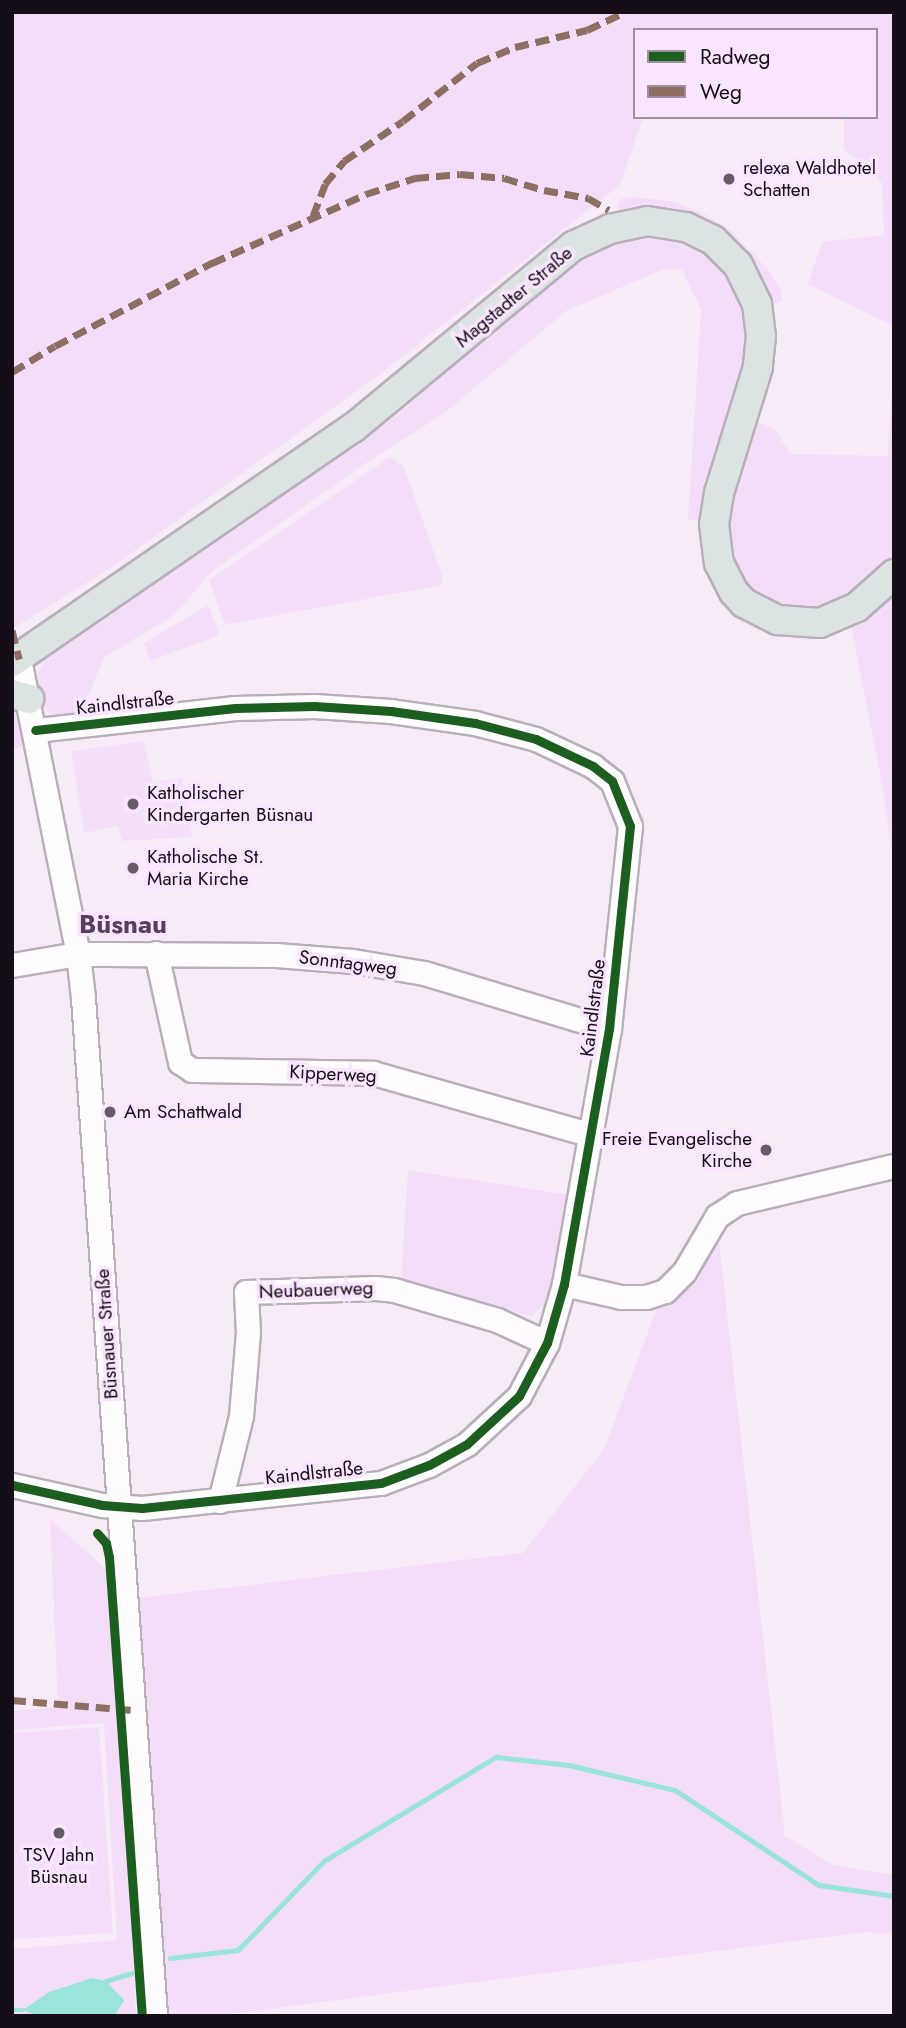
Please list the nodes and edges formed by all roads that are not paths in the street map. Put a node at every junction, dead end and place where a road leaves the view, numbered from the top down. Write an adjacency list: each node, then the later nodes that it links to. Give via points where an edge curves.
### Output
1 (894, 574): 2 (main road, Magstadter Straße, via 857,607 820,623 778,620 744,603 734,592 715,550 715,512 758,367 757,304 738,265 713,240 686,227 647,221 610,229 573,246 353,428)
2 (16, 660): 3 (street, Büsnauer Straße)
3 (21, 697): 4 (street, Büsnauer Straße)
4 (35, 730): 6 (street, Büsnauer Straße); 8 (street, Kaindlstraße, via 235,709 313,706 475,723 568,751 612,781 630,826)
5 (156, 953): 6 (street, Sonntagweg); 8 (street, Sonntagweg, via 353,961 424,973); 9 (street, Kipperweg, via 180,1062 192,1070 373,1073)
6 (78, 954): 7 (street); 15 (street, Büsnauer Straße)
7 (12, 965)
8 (610, 1029): 9 (street, Kaindlstraße)
9 (592, 1135): 11 (street, Kaindlstraße)
10 (894, 1166): 11 (street, via 737,1203 718,1216 684,1272 664,1291 621,1297)
11 (564, 1283): 12 (street, Kaindlstraße)
12 (547, 1343): 14 (street, Kaindlstraße, via 519,1395 495,1420 467,1444 429,1465 381,1483); 14 (street, Neubauerweg, via 497,1320 394,1290 246,1292 248,1333 241,1416)
13 (12, 1485): 15 (street, Kaindlstraße)
14 (220, 1501): 15 (street, Kaindlstraße)
15 (120, 1508): 16 (street, Büsnauer Straße)
16 (155, 2016)

